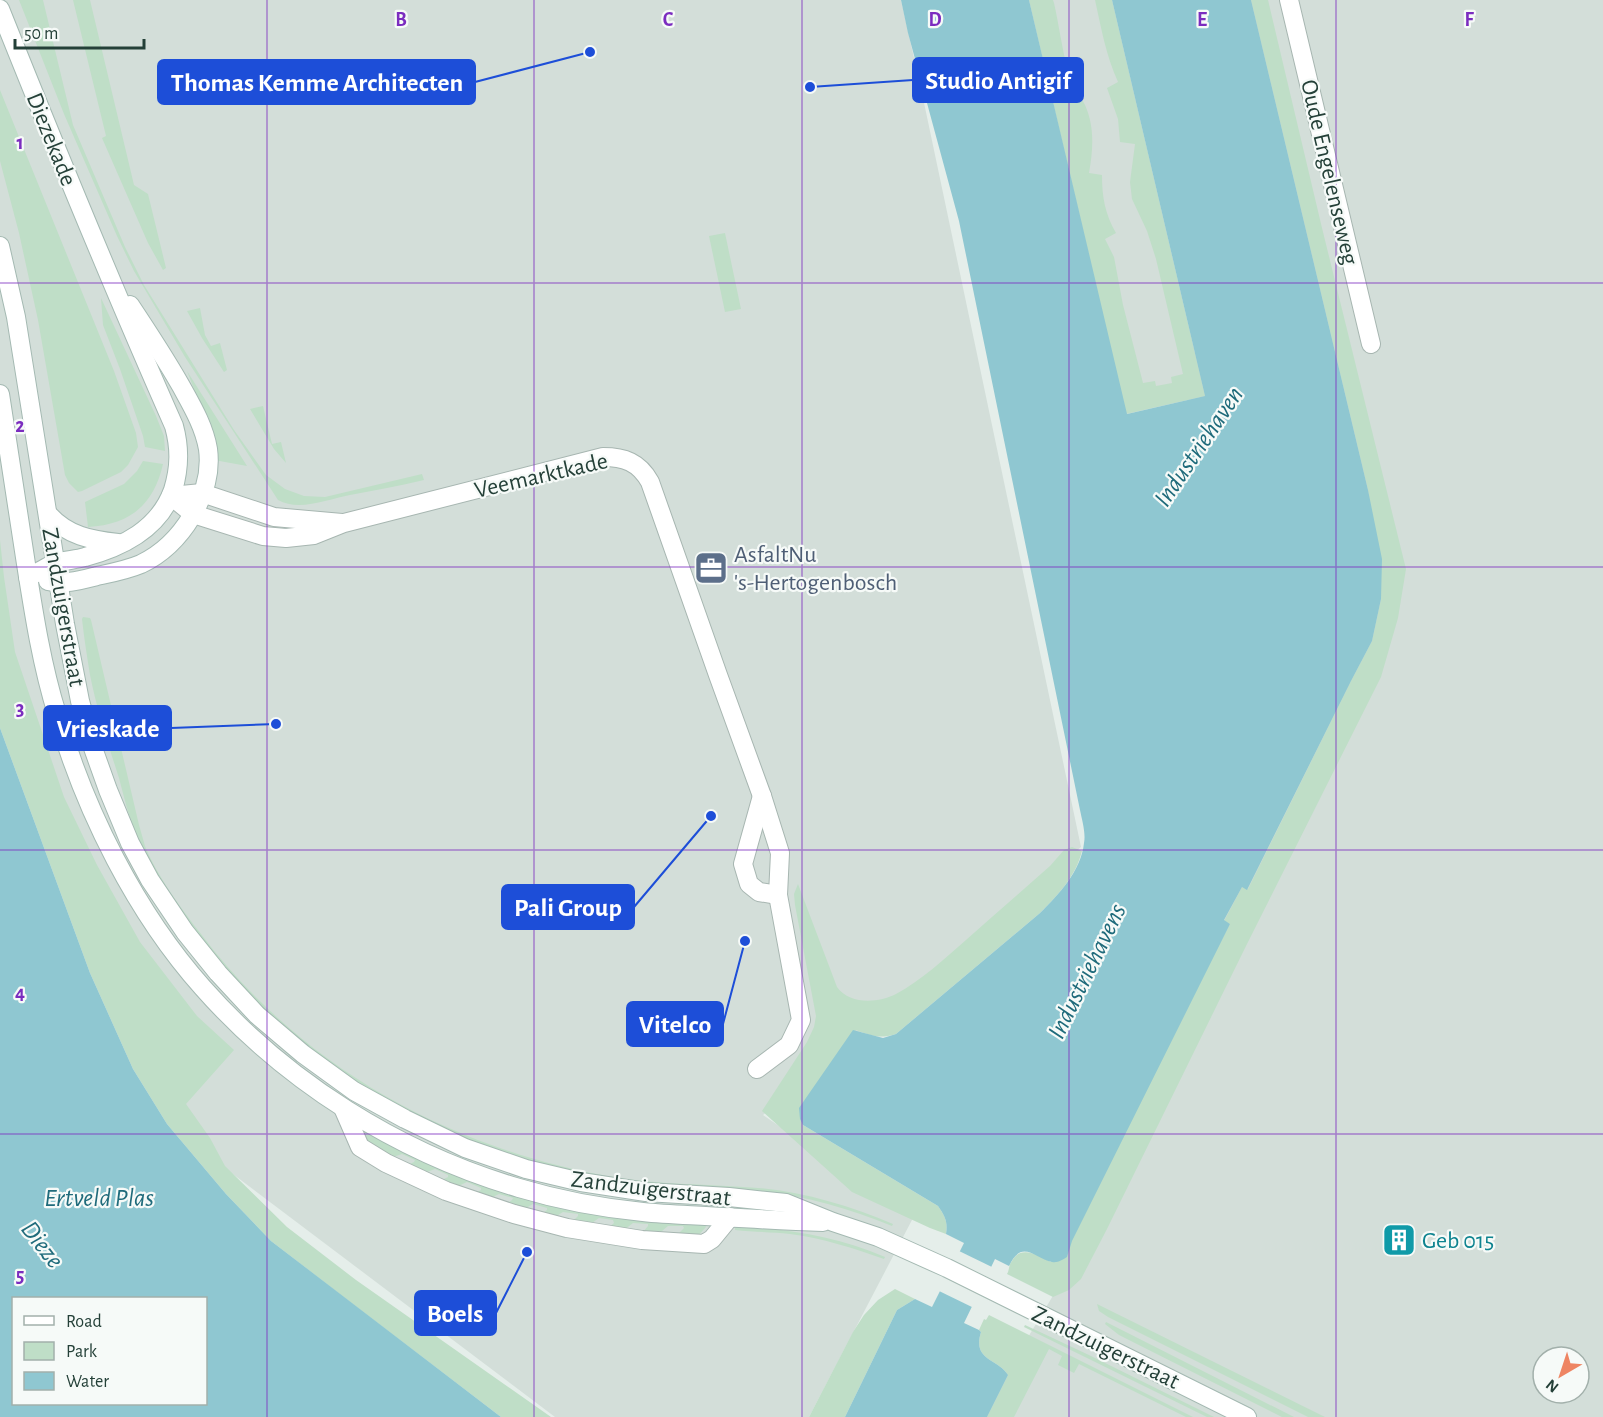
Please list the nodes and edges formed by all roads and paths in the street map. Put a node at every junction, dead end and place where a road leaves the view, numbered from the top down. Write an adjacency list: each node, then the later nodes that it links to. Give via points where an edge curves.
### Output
1 (1289, 0): 5 (street, Oude Engelenseweg)
2 (0, 9): 4 (street, Diezekade)
3 (0, 246): 10 (street, Zandzuigerstraat, via 16,317)
4 (106, 268): 7 (street, Diezekade, via 198,416 208,449); 8 (street, Diezekade, via 174,426 179,464)
5 (1371, 344)
6 (0, 394): 14 (street, Zandzuigerstraat)
7 (202, 494): 8 (street, Veemarktkade); 9 (street); 11 (street, Veemarktkade, via 274,517)
8 (171, 495): 9 (street, Veemarktkade); 12 (street, via 151,525)
9 (193, 514): 11 (street, Veemarktkade, via 263,536 286,538 314,535); 15 (street, via 166,547 142,563)
10 (49, 515): 12 (street, via 57,525 80,537); 13 (street, Zandzuigerstraat)
11 (344, 523): 16 (street, Veemarktkade, via 603,457 621,457 634,464 650,482)
12 (120, 544): 13 (street)
13 (55, 563): 14 (street); 15 (street, Zandzuigerstraat)
14 (28, 577): 15 (street); 19 (street, Zandzuigerstraat, via 56,714 89,801 133,891 202,988 290,1071)
15 (59, 584): 21 (street, Zandzuigerstraat, via 93,748 130,843 185,932 218,973 257,1015 303,1054 354,1091 405,1119 465,1148 525,1168 646,1192 786,1203)
16 (762, 796): 17 (street, Veemarktkade, via 780,853); 17 (street, via 743,864 749,884 759,892)
17 (778, 895): 18 (street, Veemarktkade, via 801,1020 789,1045)
18 (757, 1069)
19 (343, 1108): 20 (street, Zandzuigerstraat, via 457,1166 520,1188 644,1212); 20 (street, Zandzuigerstraat, via 360,1148 446,1191 514,1214 567,1228 642,1240 704,1244)
20 (730, 1217): 21 (street, Zandzuigerstraat)
21 (833, 1222): 22 (street, Zandzuigerstraat, via 947,1268)
22 (1247, 1417)

